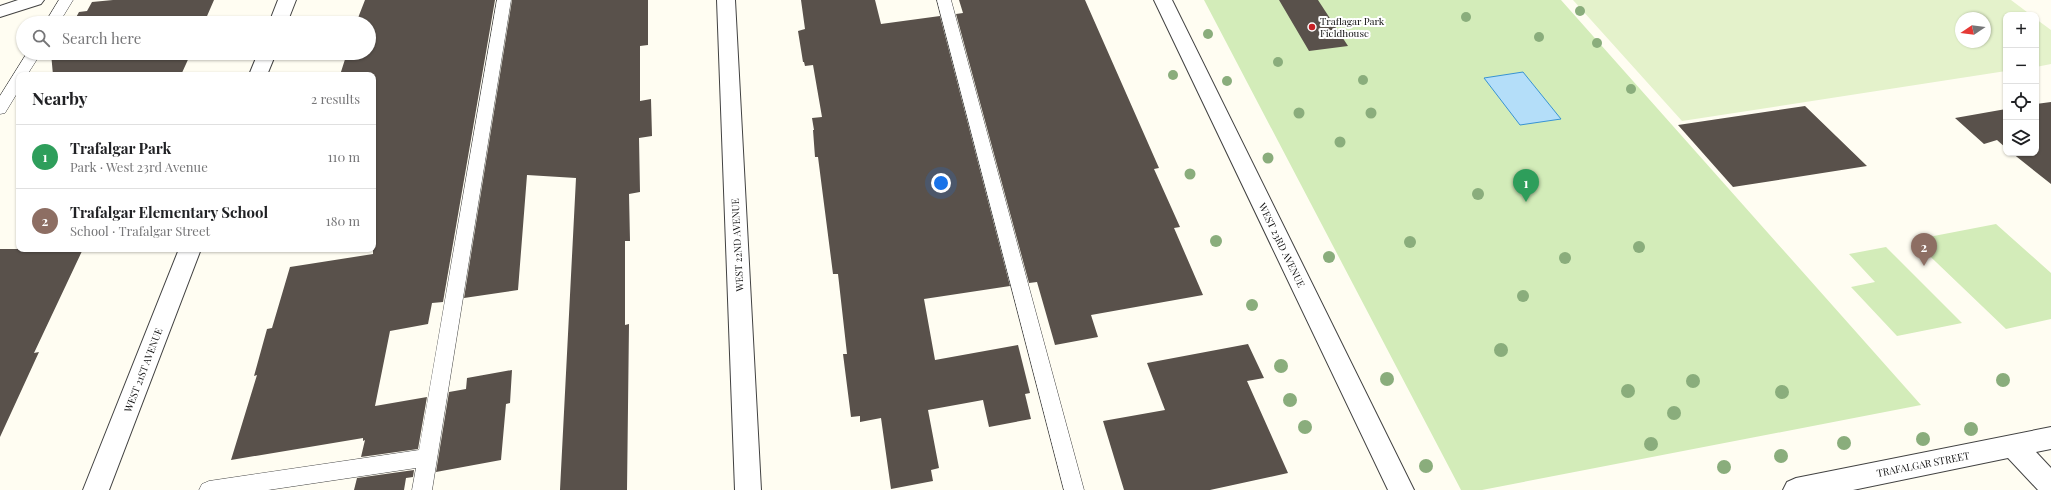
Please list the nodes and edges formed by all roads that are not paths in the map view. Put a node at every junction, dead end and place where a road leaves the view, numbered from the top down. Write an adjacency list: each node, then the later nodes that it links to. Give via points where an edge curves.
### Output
1 (35, 0): 8 (street)
2 (66, 0): 9 (lane)
3 (287, 0): 10 (street)
4 (504, 0): 20 (lane)
5 (726, 0): 25 (street, WEST 22ND AVENUE)
6 (944, 0): 26 (lane)
7 (1163, 0): 27 (street, WEST 23RD AVENUE)
8 (0, 12)
9 (56, 16)
10 (281, 16)
11 (30, 60): 13 (lane)
12 (264, 60): 14 (street)
13 (22, 72)
14 (259, 72)
15 (16, 83): 16 (lane)
16 (0, 109)
17 (189, 252): 22 (street, WEST 21ST AVENUE)
18 (2051, 438): 19 (street, TRAFALGAR STREET)
19 (2013, 446): 21 (street); 28 (street, TRAFALGAR STREET)
20 (428, 457): 23 (lane); 24 (lane)
21 (2051, 486)
22 (96, 490)
23 (209, 490)
24 (422, 490)
25 (748, 490)
26 (1074, 490)
27 (1401, 490)
28 (1796, 490)

